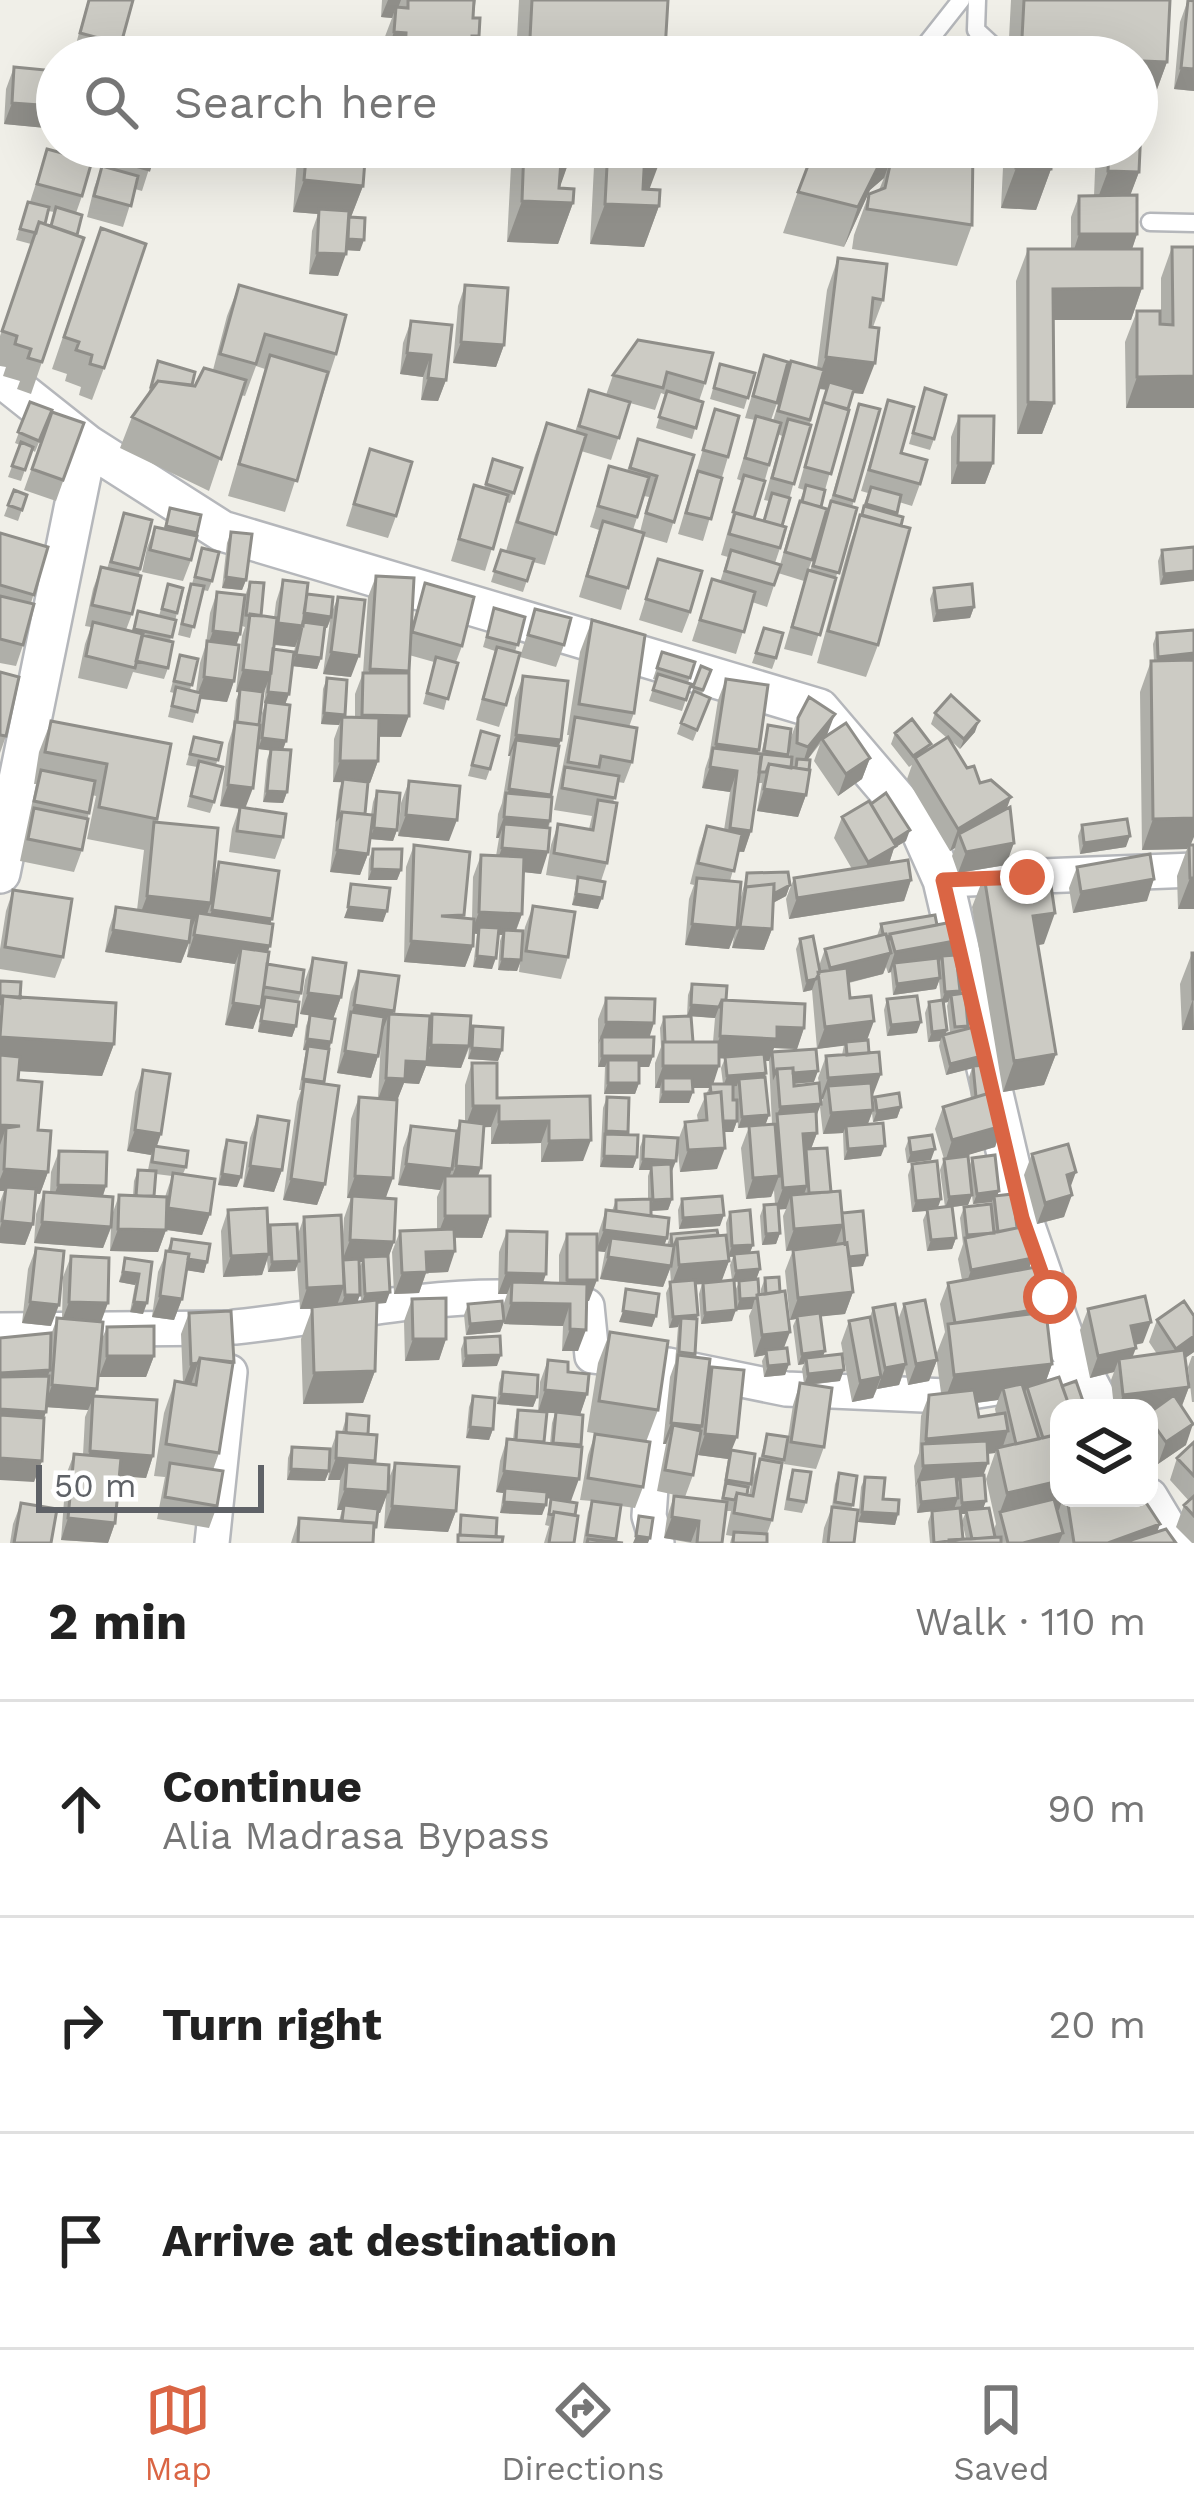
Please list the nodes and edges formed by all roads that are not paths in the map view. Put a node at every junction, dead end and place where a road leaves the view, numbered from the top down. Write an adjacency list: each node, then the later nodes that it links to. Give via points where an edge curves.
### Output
1 (961, 0): 3 (lane)
2 (977, 0): 4 (lane)
3 (933, 36)
4 (983, 36)
5 (1150, 222): 6 (lane)
6 (1194, 223)
7 (0, 376): 8 (street)
8 (87, 445): 10 (street); 11 (street, via 222,531 819,709 919,826)
9 (1194, 870): 11 (street)
10 (0, 873)
11 (943, 880): 15 (street, via 1022,1218 1063,1336)
12 (235, 1328): 13 (street); 14 (street, via 507,1297 587,1306 592,1356); 17 (street)
13 (0, 1330)
14 (668, 1365): 15 (street, via 786,1389); 18 (street, via 650,1497)
15 (1092, 1391)
16 (1153, 1507): 19 (street)
17 (212, 1543)
18 (657, 1543)
19 (1175, 1543)

